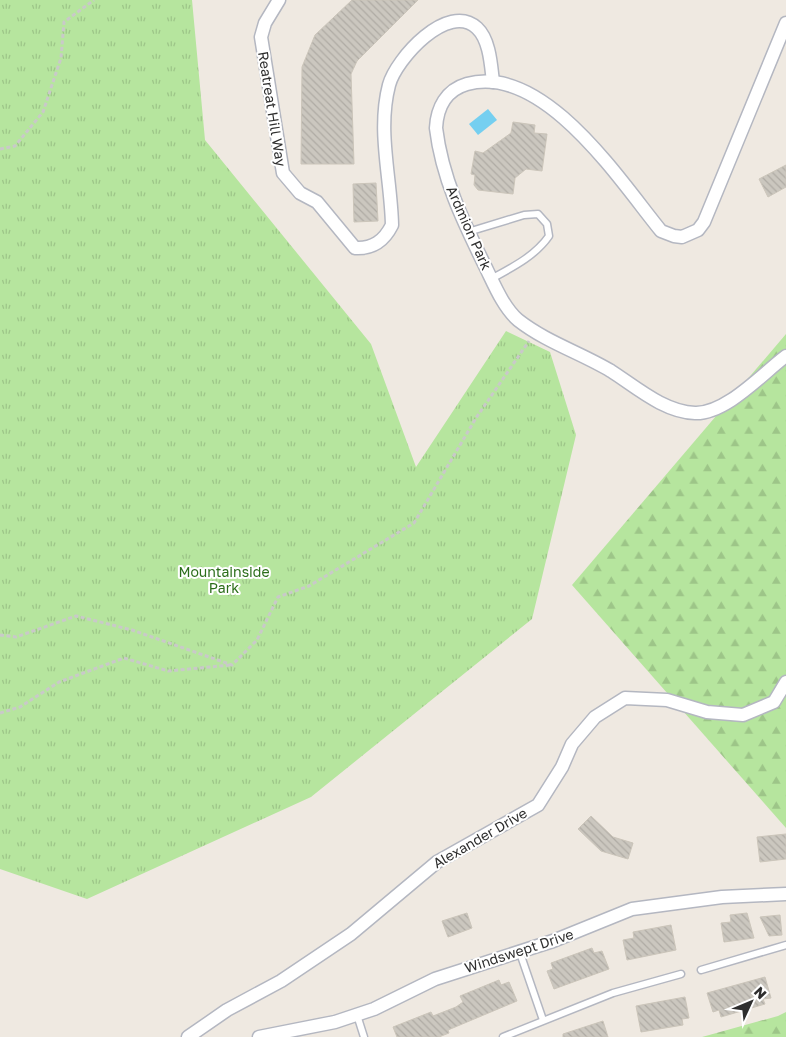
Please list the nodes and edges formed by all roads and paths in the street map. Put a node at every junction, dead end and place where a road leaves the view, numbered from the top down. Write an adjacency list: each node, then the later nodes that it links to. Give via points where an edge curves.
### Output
1 (94, 0): 5 (path, via 64,22 61,58 43,112 14,146)
2 (279, 0): 4 (street, Reatreat Hill Way, via 265,23 261,37 283,173 300,193 317,202 355,248 372,247 387,235 392,225 383,128 390,83 400,63 431,31 451,23 468,23 477,28 484,38)
3 (786, 23): 4 (street, Ardmion Park, via 704,222 698,230 682,237 661,231 597,149 565,120 516,87)
4 (494, 82): 6 (street, Ardmion Park, via 467,84 454,90 443,101 436,118 437,139 448,183)
5 (0, 149)
6 (468, 232): 7 (street, Ardmion Park); 7 (lane, via 524,215 538,214 547,224 549,236 542,246)
7 (492, 279): 8 (street, Ardmion Park, via 516,318)
8 (536, 334): 9 (street, Ardmion Park, via 590,358 661,403 695,413 710,411 731,400); 11 (path, via 524,346 476,418 414,523 309,586 278,597 257,640)
9 (786, 356)
10 (0, 635): 11 (path, via 16,637 76,616 132,630)
11 (232, 665): 13 (path, via 168,671 124,658 59,682 20,707)
12 (786, 682): 21 (street, Alexander Drive, via 774,702 743,715 706,712 667,700 625,698 595,717 572,744 562,767 538,804 437,862 351,934)
13 (0, 713)
14 (786, 894): 16 (street, Windswept Drive, via 722,896 632,909)
15 (786, 945): 17 (lane)
16 (520, 953): 19 (street, Windswept Drive, via 435,979); 20 (lane)
17 (701, 970)
18 (681, 974): 20 (lane, via 619,991)
19 (357, 1015): 22 (street, Windswept Drive); 23 (lane)
20 (543, 1020): 24 (lane)
21 (188, 1037)
22 (259, 1037)
23 (364, 1037)
24 (503, 1037)

